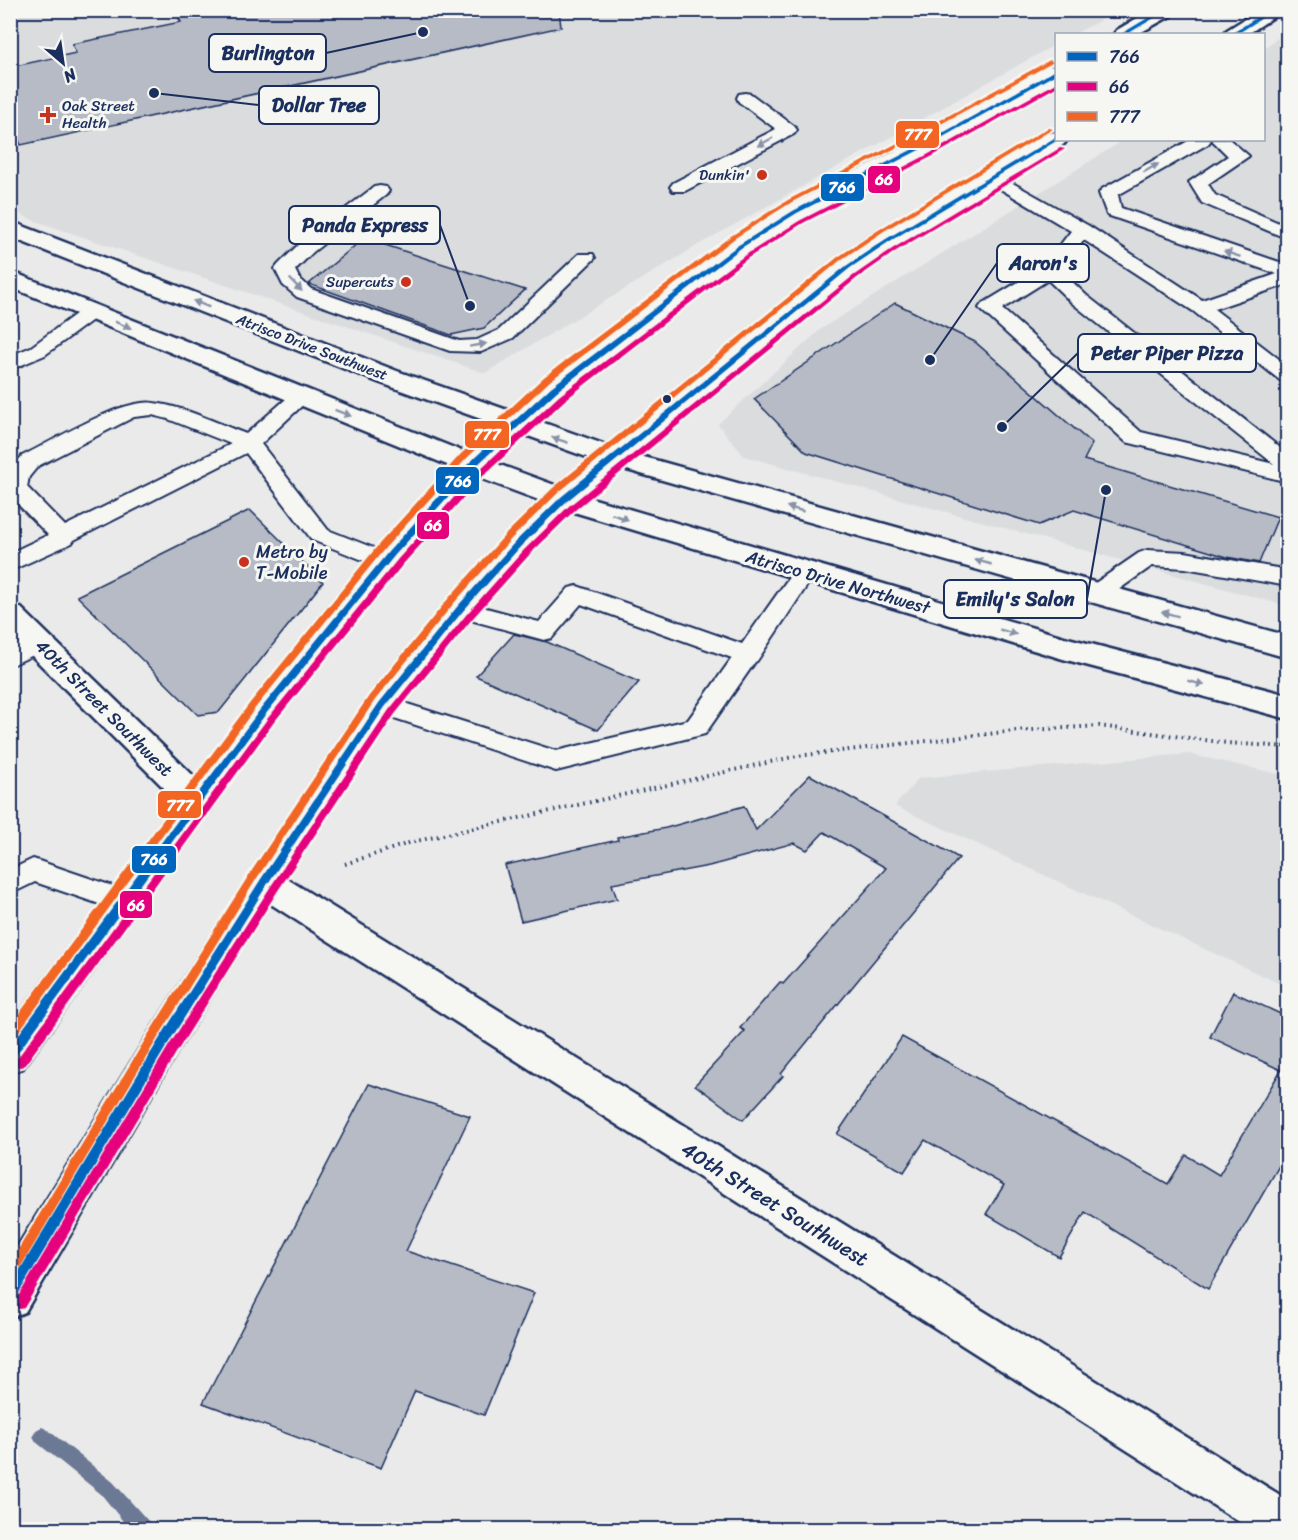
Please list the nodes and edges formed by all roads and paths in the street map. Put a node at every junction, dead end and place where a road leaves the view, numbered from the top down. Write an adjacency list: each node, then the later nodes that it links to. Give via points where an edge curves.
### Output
1 (1167, 10): 3 (main road)
2 (1274, 10): 4 (main road)
3 (1126, 33)
4 (1236, 33)
5 (1055, 73): 26 (main road, via 795,212 739,247 554,388)
6 (745, 98): 11 (lane, one-way to 11, via 788,130)
7 (1055, 140): 10 (main road)
8 (1200, 141): 18 (lane, one-way to 8, via 1113,211 1108,193)
9 (1221, 141): 15 (lane, via 1240,156 1198,182 1208,199)
10 (993, 177): 14 (lane); 28 (main road, via 848,267)
11 (680, 187)
12 (380, 191): 16 (lane, one-way to 16, via 306,248 285,269 290,281 304,293 457,347 481,346 506,334)
13 (10, 228): 26 (main road, Atrisco Drive Southwest, one-way to 13)
14 (1082, 230): 17 (lane); 21 (lane)
15 (1287, 234)
16 (586, 258)
17 (1050, 272): 30 (lane); 31 (lane, via 988,308 1134,437)
18 (1287, 272)
19 (1287, 277): 21 (lane)
20 (10, 278): 22 (main road)
21 (1200, 307): 24 (lane)
22 (91, 312): 23 (lane, via 38,351); 25 (main road, one-way to 25)
23 (10, 364)
24 (1287, 377)
25 (301, 396): 27 (lane); 29 (main road, one-way to 29)
26 (516, 425): 28 (main road, Atrisco Drive Southwest, one-way to 26); 29 (main road)
27 (249, 443): 33 (lane); 33 (lane, via 152,409 130,411 30,461 18,476 16,489); 34 (lane, via 320,535)
28 (616, 458): 32 (main road); 38 (main road, one-way to 28)
29 (472, 465): 32 (main road); 34 (main road)
30 (1287, 465)
31 (1287, 475)
32 (564, 499): 36 (main road, Atrisco Drive Northwest, one-way to 36); 39 (main road)
33 (64, 538): 35 (lane)
34 (386, 561): 48 (main road, via 262,713)
35 (10, 563)
36 (805, 572): 43 (lane); 46 (main road, Atrisco Drive Northwest, one-way to 46, via 1064,648)
37 (1287, 578): 38 (lane, via 1185,560 1147,558)
38 (1096, 594): 42 (main road, one-way to 38)
39 (460, 609): 43 (lane, via 544,632 577,594); 45 (main road)
40 (10, 615): 41 (main road, 40th Street Southwest)
41 (38, 643): 44 (lane); 48 (main road, 40th Street Southwest)
42 (1287, 647)
43 (749, 655): 45 (lane, via 696,727 556,761)
44 (10, 658)
45 (382, 705): 50 (main road)
46 (1287, 707)
47 (1287, 747): 49 (path, via 1100,726 1014,731 797,756 412,842)
48 (198, 801): 52 (main road)
49 (345, 864)
50 (264, 882): 54 (main road); 55 (main road, 40th Street Southwest)
51 (10, 883): 52 (lane, via 33,870)
52 (123, 901): 53 (main road)
53 (14, 1046)
54 (10, 1298)
55 (1287, 1526)

